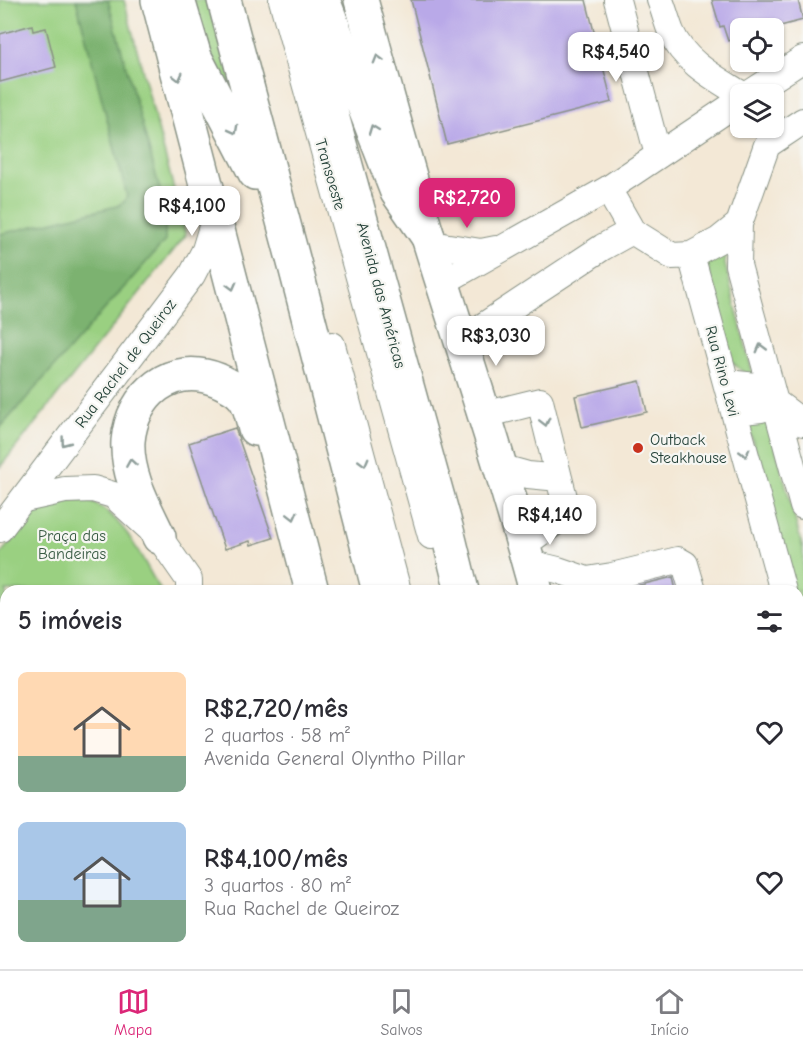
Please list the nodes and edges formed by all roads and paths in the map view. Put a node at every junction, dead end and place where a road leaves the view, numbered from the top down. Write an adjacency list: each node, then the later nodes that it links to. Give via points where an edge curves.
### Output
1 (158, 0): 20 (main road, one-way to 20)
2 (178, 0): 26 (main road, one-way to 26, via 195,57 252,165)
3 (224, 0): 26 (main road)
4 (239, 0): 45 (street, one-way to 45)
5 (282, 0): 46 (street, Transoeste)
6 (300, 0): 47 (main road, Avenida das Américas)
7 (323, 0): 23 (main road, one-way to 7, via 397,192)
8 (361, 0): 23 (main road, one-way to 8)
9 (617, 0): 18 (street)
10 (660, 0): 13 (street, via 672,33 687,56)
11 (803, 58): 12 (street)
12 (764, 84)
13 (730, 87)
14 (730, 107): 18 (street)
15 (803, 121): 16 (street)
16 (784, 128)
17 (763, 138): 21 (street)
18 (658, 155): 19 (street)
19 (608, 189): 22 (street); 24 (street)
20 (214, 220): 34 (main road, one-way to 34); 37 (street, Rua Rachel de Queiroz, one-way to 37, via 192,275)
21 (739, 224): 25 (street); 30 (street, one-way to 21, via 738,265)
22 (632, 231): 25 (street, via 672,256); 28 (street)
23 (429, 241): 24 (street, via 481,252); 27 (main road)
24 (505, 247): 27 (street)
25 (692, 255): 29 (street, Rua Rino Levi)
26 (295, 266): 44 (main road)
27 (443, 282): 28 (main road)
28 (462, 340): 32 (main road)
29 (726, 383): 30 (street, via 757,386); 31 (street, Rua Rino Levi)
30 (775, 402): 31 (street, via 761,409); 33 (street); 38 (street)
31 (734, 412): 51 (street, Rua Rino Levi, one-way to 51)
32 (484, 415): 35 (main road); 36 (street, one-way to 36, via 540,401)
33 (803, 423)
34 (278, 460): 40 (main road, one-way to 34, via 133,477 128,442 136,409 169,379 183,375 211,377 243,395 257,438); 43 (main road, one-way to 43)
35 (499, 467): 36 (street); 41 (main road)
36 (559, 478): 41 (street, via 568,513)
37 (24, 499): 39 (street, Rua Rachel de Queiroz); 40 (street, via 65,490 93,489 113,495)
38 (803, 506)
39 (0, 529)
40 (159, 537): 42 (street)
41 (529, 566): 48 (street, via 558,570)
42 (190, 585)
43 (310, 585)
44 (377, 585)
45 (396, 585)
46 (445, 585)
47 (461, 585)
48 (586, 585)
49 (590, 585): 50 (street, via 678,560 685,564)
50 (691, 585)
51 (781, 585)

